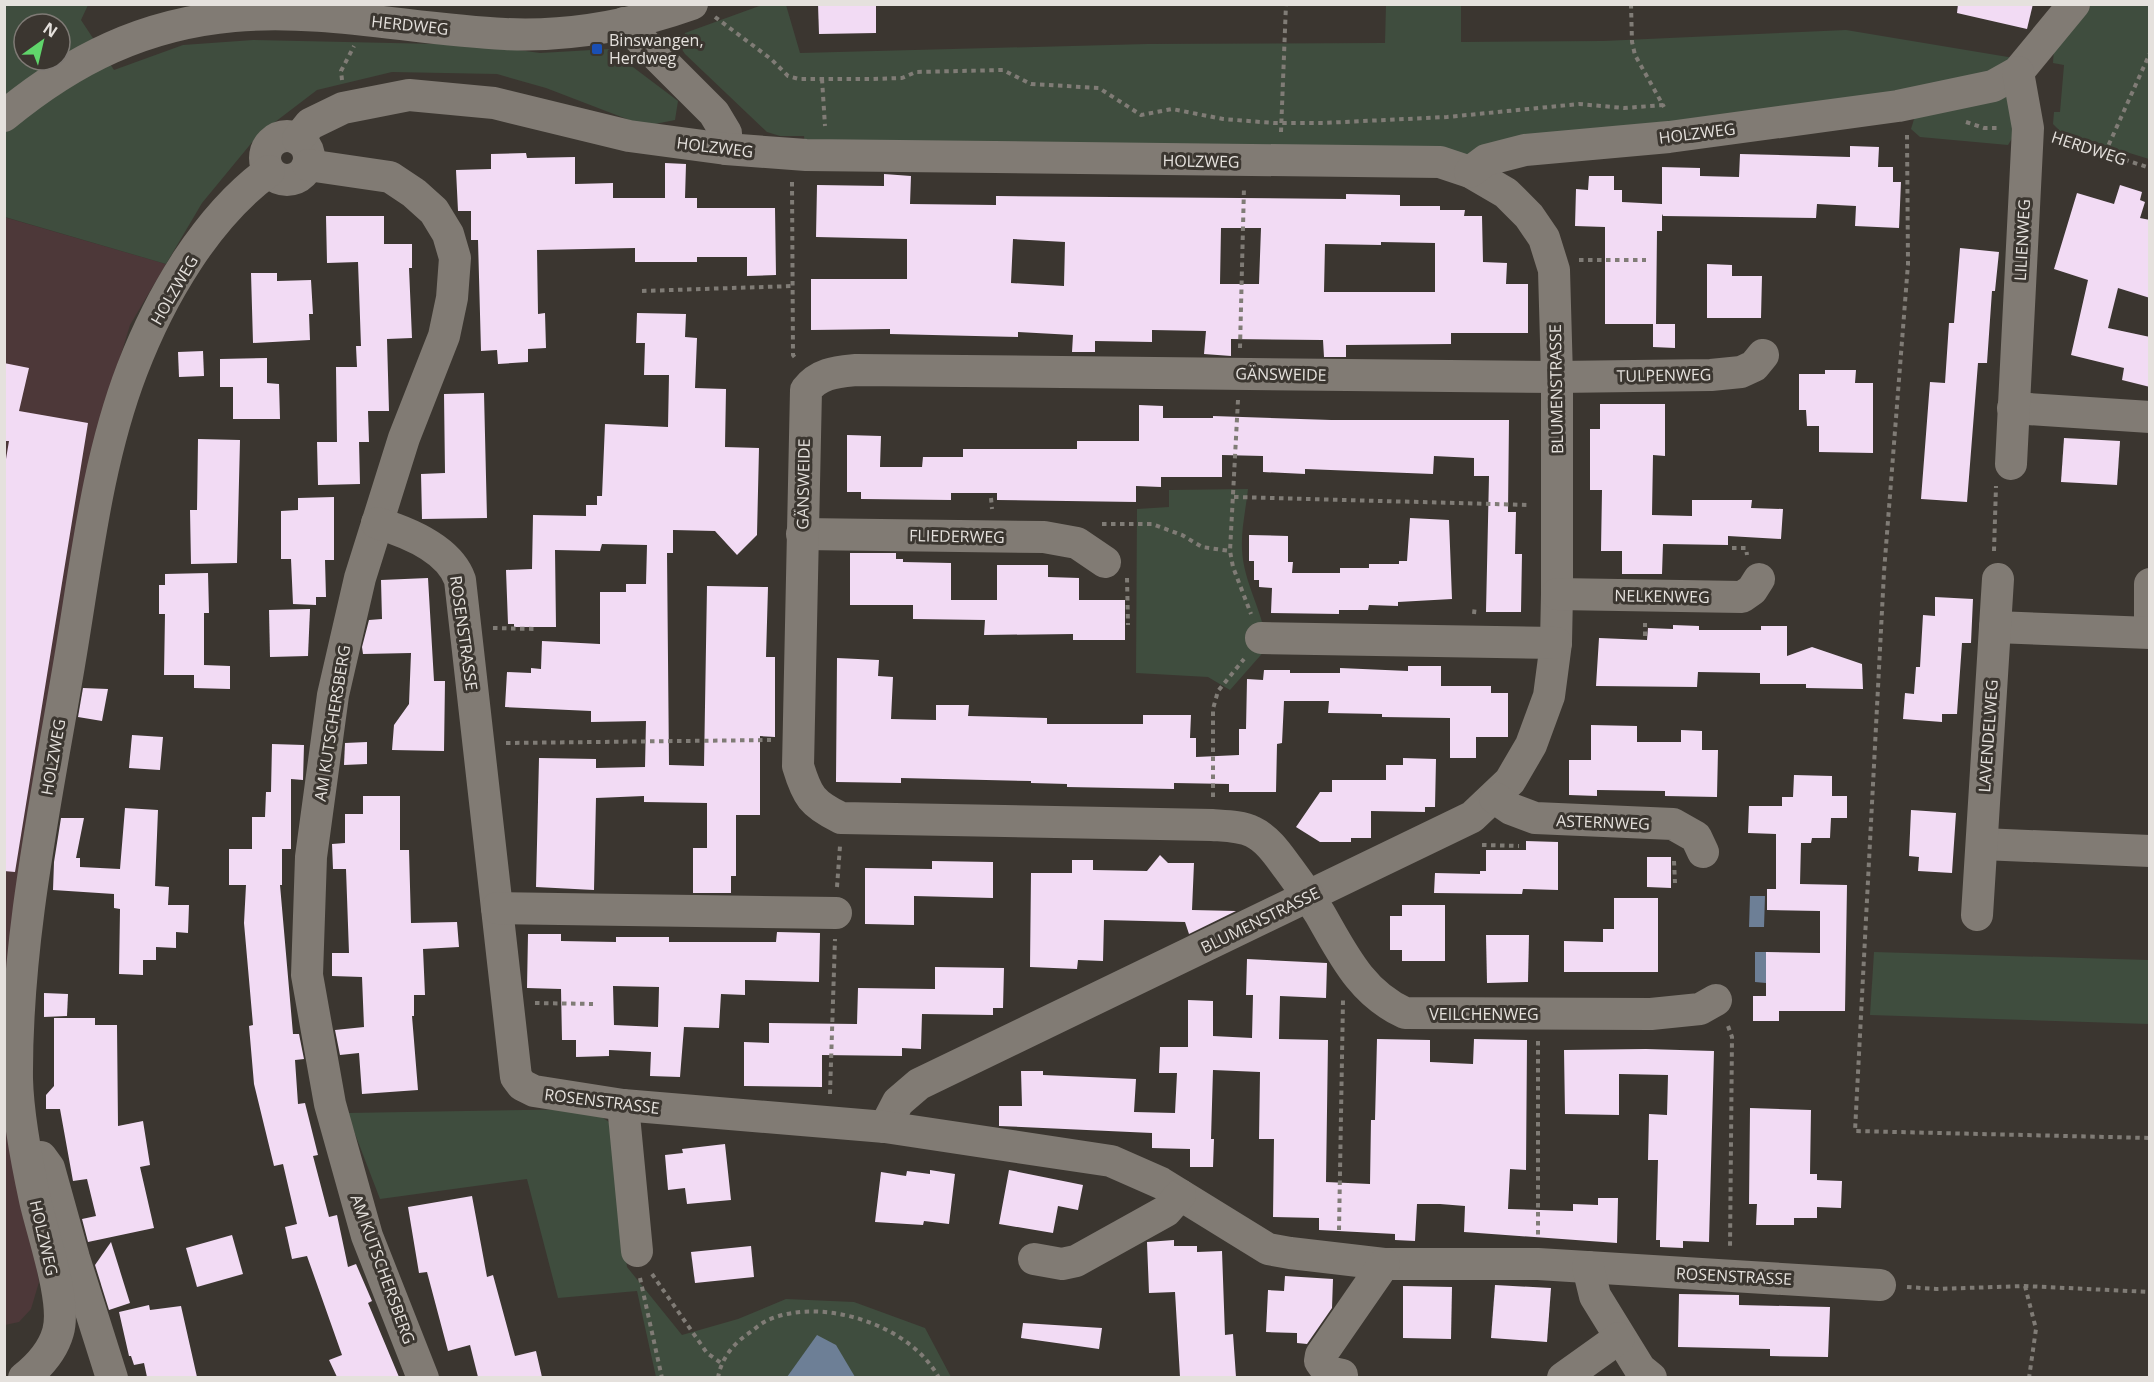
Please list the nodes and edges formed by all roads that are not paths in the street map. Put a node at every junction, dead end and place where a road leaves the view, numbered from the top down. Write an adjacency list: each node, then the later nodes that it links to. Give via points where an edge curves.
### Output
1 (2074, 4): 5 (street, HOLZWEG)
2 (699, 8): 4 (street, HERDWEG)
3 (372, 13): 4 (street, HERDWEG, via 504,34 552,34); 6 (street, HERDWEG, via 233,16 180,25 90,56)
4 (624, 23): 7 (street, via 714,113 726,133)
5 (2018, 72): 9 (street, HOLZWEG, via 1993,86 1898,106 1669,137 1525,150 1486,160); 12 (street, LILIENWEG, via 2028,128)
6 (4, 116)
7 (726, 149): 8 (street, HOLZWEG, via 629,136 494,103 409,95 343,108 310,124); 9 (street, HOLZWEG, via 792,154 1440,162)
8 (303, 152): 15 (street, AM KUTSCHERSBERG, via 390,177 414,193 434,212 448,234 455,258 444,336 404,438); 37 (street, HOLZWEG, via 286,135 270,143 265,153 269,171 227,208 191,258 163,304 132,369 104,459 37,850 22,970 17,1082)
9 (1470, 172): 11 (street, BLUMENSTRASSE, via 1506,193 1544,238 1554,270)
10 (1763, 355): 11 (street, TULPENWEG, via 1754,366 1741,372)
11 (1557, 377): 16 (street, GÄNSWEIDE, via 831,372 814,379 806,390); 21 (street, BLUMENSTRASSE)
12 (2013, 408): 13 (street); 14 (street, LILIENWEG)
13 (2150, 417)
14 (2011, 464)
15 (377, 523): 31 (street, ROSENSTRASSE, via 441,552 454,565 460,580); 49 (street, AM KUTSCHERSBERG, via 333,695 311,857 307,975 330,1104 367,1236)
16 (802, 534): 17 (street, FLIEDERWEG, via 1044,537 1077,543); 30 (street, GÄNSWEIDE, via 798,766 810,799 841,819 1232,826 1254,832 1276,851)
17 (1105, 562)
18 (1760, 579): 21 (street, NELKENWEG, via 1742,597)
19 (1998, 579): 22 (street, LAVENDELWEG)
20 (2150, 584): 23 (street)
21 (1557, 594): 25 (street, BLUMENSTRASSE)
22 (1995, 627): 23 (street); 27 (street, LAVENDELWEG)
23 (2150, 633)
24 (1261, 638): 25 (street)
25 (1556, 643): 26 (street, BLUMENSTRASSE, via 1549,696 1531,745)
26 (1495, 798): 29 (street, ASTERNWEG, via 1535,818 1673,824 1696,837); 30 (street, BLUMENSTRASSE, via 1472,817)
27 (1982, 844): 28 (street); 33 (street, LAVENDELWEG)
28 (2150, 851)
29 (1703, 852)
30 (1309, 897): 34 (street, VEILCHENWEG, via 1363,984 1386,1005 1405,1013 1651,1014 1700,1009); 36 (street, BLUMENSTRASSE, via 919,1084 898,1102)
31 (497, 908): 32 (street); 35 (street, ROSENSTRASSE, via 516,1077 534,1091)
32 (836, 913)
33 (1977, 915)
34 (1716, 1000)
35 (622, 1105): 36 (street, ROSENSTRASSE); 39 (street)
36 (885, 1127): 38 (street, ROSENSTRASSE, via 1111,1161)
37 (26, 1146): 47 (street, HOLZWEG, via 61,1309 54,1341 38,1367); 48 (street, via 49,1168)
38 (1180, 1195): 40 (street, via 1156,1218 1077,1261 1062,1264); 41 (street, ROSENSTRASSE, via 1268,1249)
39 (637, 1251)
40 (1034, 1259)
41 (1384, 1264): 42 (street, ROSENSTRASSE); 46 (street, via 1321,1355 1328,1372)
42 (1588, 1267): 43 (street, ROSENSTRASSE); 44 (street, via 1594,1296)
43 (1880, 1285)
44 (1619, 1338): 50 (street); 51 (street, via 1640,1369)
45 (4, 1362): 47 (street)
46 (1342, 1375)
47 (24, 1377)
48 (112, 1377)
49 (423, 1377)
50 (1563, 1377)
51 (1651, 1377)

